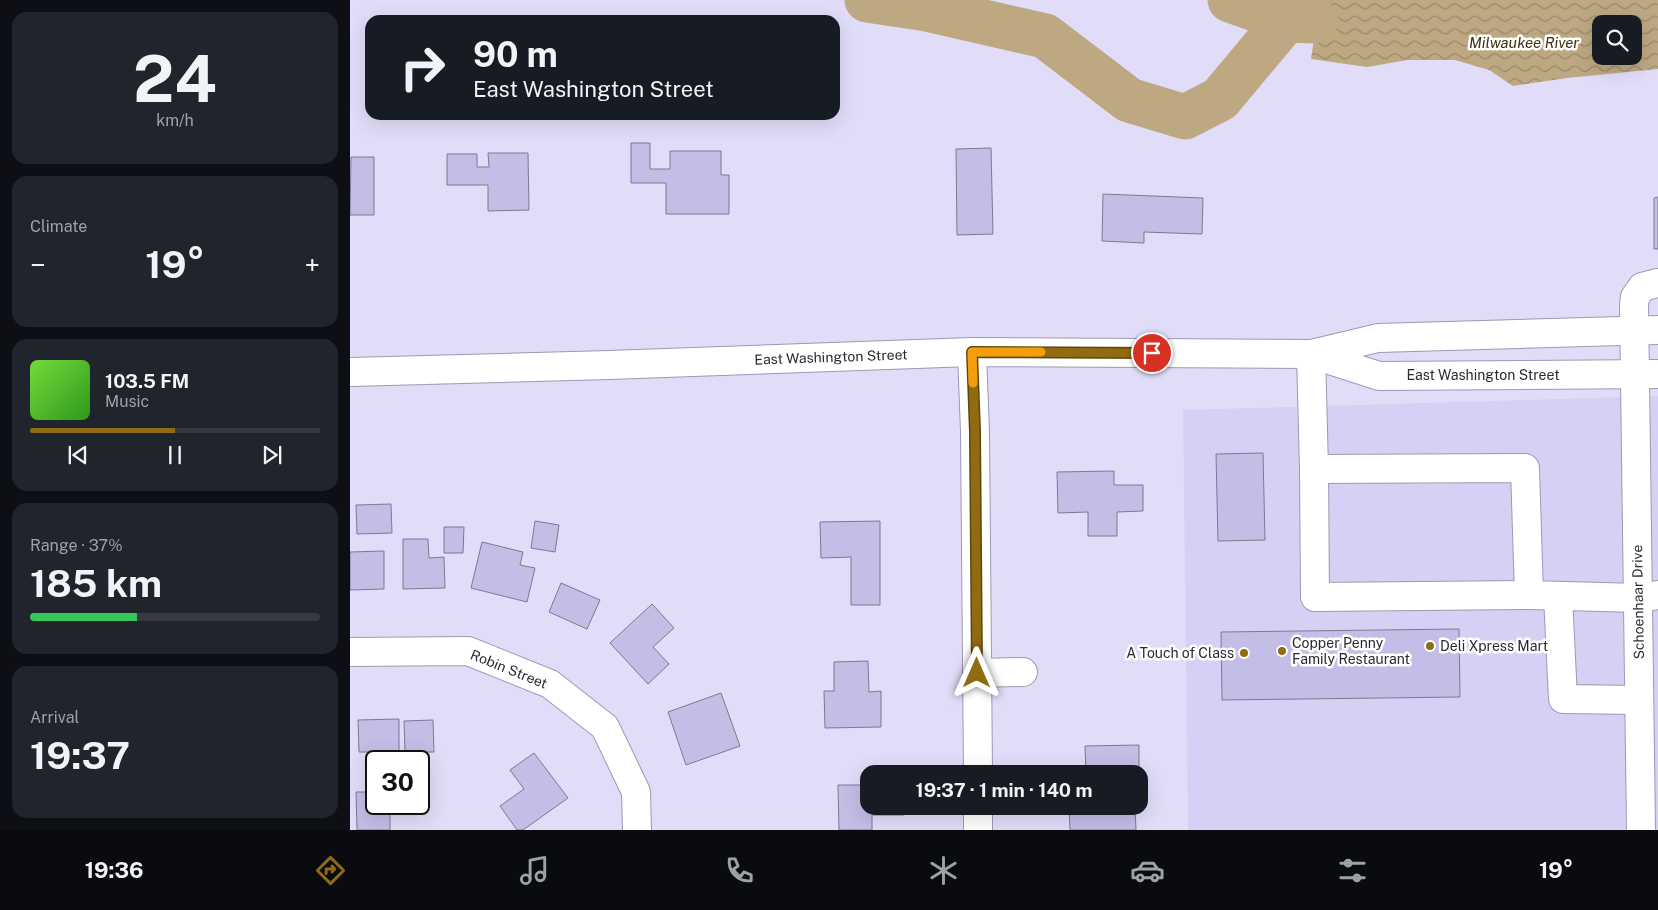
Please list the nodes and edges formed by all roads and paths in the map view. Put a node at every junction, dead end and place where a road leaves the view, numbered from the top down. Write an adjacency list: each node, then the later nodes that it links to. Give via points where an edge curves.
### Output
1 (1656, 283): 2 (main road, Schoenhaar Drive, via 1642,287 1635,297)
2 (1646, 331): 4 (main road, East Washington Street, via 1378,338); 6 (main road, Schoenhaar Drive)
3 (972, 352): 4 (main road, East Washington Street); 5 (main road, East Washington Street); 13 (main road)
4 (1311, 354): 6 (main road, East Washington Street, via 1379,376); 7 (main road)
5 (350, 372)
6 (1647, 374): 10 (main road, Schoenhaar Drive)
7 (1314, 469): 8 (main road, via 1525,468); 8 (main road, via 1314,597)
8 (1529, 595): 9 (main road)
9 (1558, 596): 10 (main road); 14 (main road, via 1563,699)
10 (1648, 596): 14 (main road, Schoenhaar Drive)
11 (350, 652): 18 (main road, Robin Street, via 468,651 550,684 605,727 636,792)
12 (1023, 672): 13 (main road)
13 (977, 673): 15 (main road)
14 (1639, 700): 16 (main road, Schoenhaar Drive)
15 (978, 765)
16 (1649, 780): 20 (main road, Schoenhaar Drive)
17 (978, 815): 19 (main road)
18 (637, 830)
19 (978, 830)
20 (1641, 830)

